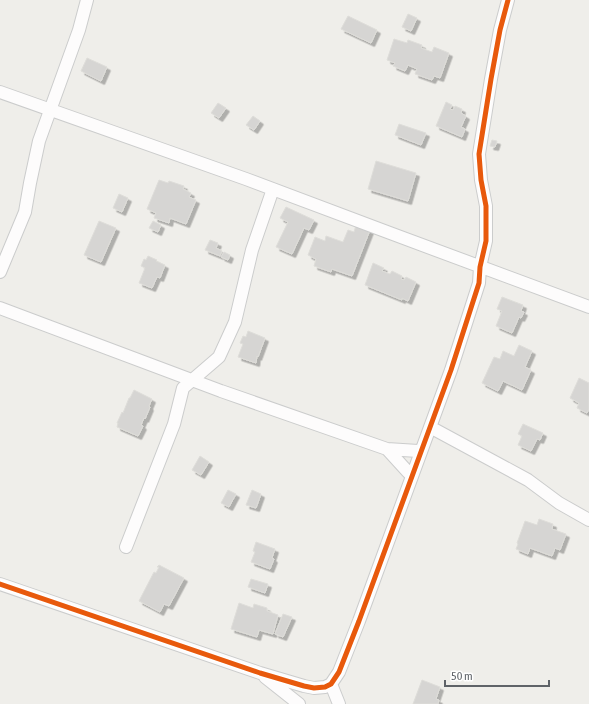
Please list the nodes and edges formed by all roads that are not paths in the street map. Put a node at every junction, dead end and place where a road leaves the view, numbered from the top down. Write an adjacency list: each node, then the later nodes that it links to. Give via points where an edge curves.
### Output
1 (87, 0): 4 (street)
2 (508, 0): 6 (street, via 500,30 479,154 486,206 486,241)
3 (0, 92): 4 (street)
4 (50, 110): 5 (street); 7 (street, via 39,141 25,212)
5 (273, 189): 6 (street); 10 (street, via 252,250 236,322 219,357)
6 (480, 267): 8 (street); 11 (street, via 479,283)
7 (0, 272)
8 (589, 307)
9 (0, 308): 10 (street)
10 (192, 380): 12 (street); 16 (street, via 184,388 174,424)
11 (430, 427): 13 (street); 15 (street, via 528,480 558,503)
12 (387, 449): 13 (street); 14 (street)
13 (421, 452): 14 (street)
14 (412, 476): 19 (street, via 339,672)
15 (589, 520)
16 (126, 547)
17 (0, 584): 18 (street)
18 (260, 673): 19 (street, via 314,688); 20 (street)
19 (331, 684): 21 (street)
20 (299, 704)
21 (339, 704)

